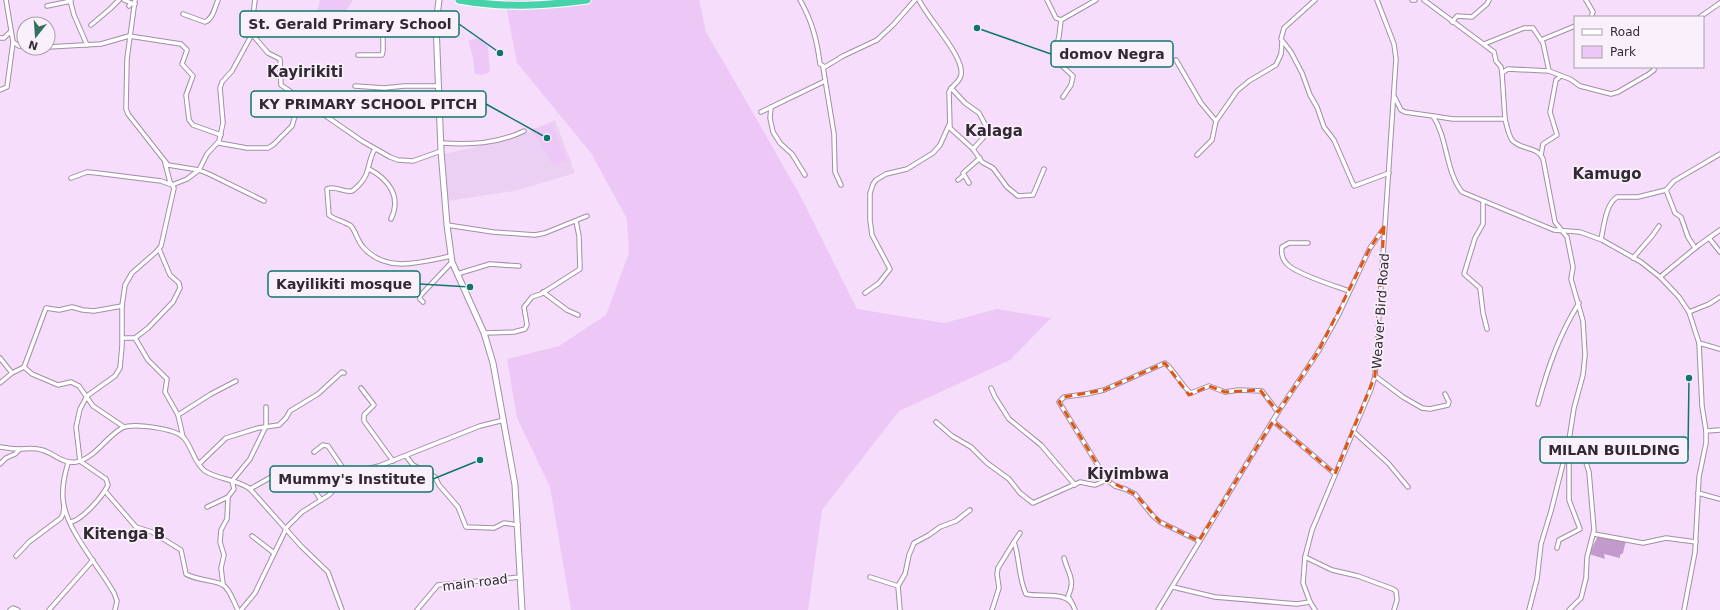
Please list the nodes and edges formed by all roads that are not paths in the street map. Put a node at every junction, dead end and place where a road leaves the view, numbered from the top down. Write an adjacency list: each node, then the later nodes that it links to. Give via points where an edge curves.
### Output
1 (6, 0): 33 (street)
2 (119, 0): 31 (street)
3 (124, 0): 23 (street)
4 (218, 0): 25 (street, via 208,22)
5 (255, 0): 34 (street)
6 (439, 0): 30 (main road)
7 (459, 0): 8 (highway, via 487,5 538,6)
8 (587, 0)
9 (800, 0): 48 (street, via 813,26 820,64)
10 (915, 0): 48 (street, via 877,40)
11 (919, 0): 60 (street, via 957,55 962,73)
12 (1047, 0): 28 (street, via 1056,18)
13 (1096, 0): 28 (street)
14 (1315, 0): 38 (street, via 1284,28)
15 (1377, 0): 62 (street, Weaver Bird Road, via 1396,51)
16 (1412, 0): 17 (street)
17 (1415, 0)
18 (1424, 0): 29 (street)
19 (1489, 0): 29 (street, via 1472,17 1457,16)
20 (1586, 0): 26 (street, via 1593,12)
21 (70, 1): 24 (street); 42 (street)
22 (1720, 2): 27 (street)
23 (132, 3): 35 (street)
24 (47, 6)
25 (183, 14)
26 (1591, 16)
27 (1701, 16)
28 (1061, 20): 64 (street, via 1054,54 1073,76)
29 (1452, 22): 41 (street)
30 (436, 24): 46 (street, via 383,20 383,53 380,56); 59 (main road)
31 (91, 25)
32 (1574, 26): 37 (street)
33 (10, 32): 36 (street, via 4,38); 39 (street)
34 (251, 33): 63 (street, via 268,53 280,58 281,85); 72 (street, via 232,71 222,82)
35 (129, 36): 42 (street, via 105,44); 72 (street, via 179,43 186,47 182,64 193,76 186,95 188,120 193,125); 82 (street, via 126,109)
36 (0, 38)
37 (1541, 40): 41 (street, via 1535,30 1529,27); 52 (street)
38 (1282, 41): 69 (street, via 1281,54 1276,65 1237,91); 86 (street, via 1292,52 1302,72 1324,127 1334,140 1354,186)
39 (13, 42): 40 (street); 45 (street)
40 (16, 44)
41 (1484, 44): 49 (street, via 1495,54 1496,61)
42 (87, 45): 43 (street)
43 (56, 47)
44 (16, 49): 45 (street)
45 (12, 52): 61 (street, via 7,87)
46 (358, 55)
47 (1176, 60): 69 (street)
48 (823, 67): 57 (street)
49 (1501, 67): 51 (street); 53 (street)
50 (1654, 68): 55 (street, via 1650,74 1615,93 1580,86)
51 (1508, 69): 52 (street); 53 (street)
52 (1549, 71): 54 (street)
53 (1502, 73): 68 (street)
54 (1554, 73): 55 (street); 56 (street)
55 (1561, 76): 56 (street)
56 (1556, 80): 80 (street, via 1550,115 1557,135 1543,144)
57 (824, 81): 65 (street); 93 (street, via 834,134 836,172)
58 (356, 86): 59 (street)
59 (439, 86): 74 (main road)
60 (951, 88): 70 (street); 76 (street, via 964,103 979,113 987,128 983,138)
61 (0, 90)
62 (1394, 96): 67 (street, via 1401,110); 86 (street, Weaver Bird Road)
63 (298, 98): 73 (street, via 292,126 268,148 247,148); 75 (street)
64 (1063, 98)
65 (771, 106): 66 (street); 88 (street, via 773,132 792,154)
66 (761, 112)
67 (1433, 116): 68 (street, via 1453,119); 96 (street, via 1441,130 1458,186 1466,194)
68 (1505, 119): 80 (street, via 1511,138 1520,147 1537,151)
69 (1216, 121): 79 (street, via 1212,140)
70 (949, 125): 76 (street, via 953,132); 119 (street, via 940,145 933,153 907,169 886,174 873,184 870,193 872,235 890,269 879,283)
71 (524, 131): 74 (street, via 493,142)
72 (221, 135): 73 (street)
73 (218, 143): 85 (street, via 207,154)
74 (441, 143): 77 (main road)
75 (375, 149): 77 (street, via 390,157 406,161 413,161); 83 (street)
76 (973, 149): 81 (street)
77 (441, 150): 100 (main road)
78 (1720, 154): 94 (street, via 1674,181)
79 (1197, 155)
80 (1541, 155): 104 (street, via 1554,219)
81 (980, 158): 84 (street, via 993,168 1007,187 1018,196 1033,195); 87 (street, via 963,173)
82 (164, 163): 85 (street, via 171,167); 92 (street)
83 (369, 169): 98 (street, via 382,177 393,192 394,210); 111 (street, via 363,181 352,191 331,187 327,189 329,215 353,228 356,238 364,248 383,261 410,264)
84 (1044, 169)
85 (199, 170): 92 (street, via 185,181); 95 (street)
86 (1389, 172): 102 (street, Weaver Bird Road)
87 (964, 175): 90 (street); 91 (street)
88 (805, 176)
89 (71, 178): 92 (street, via 87,172 161,181)
90 (958, 180)
91 (969, 184)
92 (172, 185): 109 (street, via 174,188)
93 (841, 185)
94 (1666, 190): 106 (street, via 1638,197 1614,199 1609,207); 108 (street)
95 (264, 201)
96 (1483, 201): 104 (street, via 1554,230); 126 (street, via 1483,224 1464,274 1480,288)
97 (587, 216): 99 (street)
98 (391, 219)
99 (576, 221): 100 (street, via 530,236); 118 (street, via 580,269)
100 (447, 225): 111 (main road)
101 (1659, 226): 112 (street)
102 (1384, 227): 117 (street, via 1370,248); 136 (street, Weaver Bird Road)
103 (1720, 230): 105 (street)
104 (1563, 231): 106 (street, via 1580,232); 122 (street, via 1568,242 1571,278)
105 (1709, 238): 108 (street); 110 (street)
106 (1601, 239): 112 (street)
107 (1308, 243): 117 (street, via 1289,243 1282,247 1282,256 1287,264 1322,282)
108 (1695, 248): 116 (street)
109 (159, 249): 123 (street, via 128,278 123,290); 129 (street, via 170,275 179,283 180,288 173,302)
110 (1720, 252)
111 (451, 256): 113 (main road)
112 (1633, 258): 116 (street)
113 (452, 262): 115 (main road); 121 (street, via 420,296)
114 (519, 266): 115 (street, via 490,264)
115 (457, 274): 127 (main road)
116 (1660, 277): 124 (street)
117 (1349, 291): 145 (street, via 1318,352)
118 (543, 292): 125 (street); 127 (street, via 532,297 525,305 526,329)
119 (865, 293)
120 (1720, 297): 124 (street)
121 (423, 302)
122 (1579, 303): 143 (street, via 1553,353); 156 (street, via 1584,321 1584,365)
123 (122, 306): 128 (street); 133 (street, via 94,311 72,306 59,310 46,308)
124 (1689, 312): 130 (street)
125 (578, 315)
126 (1487, 329)
127 (484, 333): 147 (main road, via 493,362)
128 (123, 338): 129 (street); 142 (street, via 118,372)
129 (135, 338): 146 (street, via 148,360 166,377 166,395)
130 (1699, 343): 131 (street); 154 (street, via 1702,406)
131 (1720, 349)
132 (0, 358): 134 (street)
133 (24, 367): 134 (street); 142 (street, via 32,374 58,385 74,383)
134 (12, 372): 138 (street)
135 (344, 373): 151 (street, via 338,374 318,394 290,411 279,425)
136 (1376, 376): 141 (street, via 1414,404 1426,409 1448,405); 153 (street, Weaver Bird Road)
137 (236, 381): 146 (street)
138 (0, 383)
139 (361, 388): 162 (street, via 374,405 364,415 364,421)
140 (991, 388): 170 (street, via 1009,419 1041,445)
141 (1446, 394)
142 (87, 396): 150 (street, via 96,408); 161 (street, via 77,418 76,427)
143 (1538, 404)
144 (266, 407): 151 (street)
145 (1278, 412): 148 (street); 168 (street, via 1260,390 1225,392 1209,386 1190,393 1166,363 1104,390 1064,397 1059,402)
146 (178, 415): 155 (street)
147 (504, 420): 160 (street, via 480,426); 182 (main road, via 515,485)
148 (1273, 421): 167 (street); 187 (street)
149 (936, 422): 170 (street, via 952,436 972,447 986,463 1009,479 1020,493 1033,503)
150 (124, 427): 155 (street, via 159,428 177,433); 161 (street)
151 (265, 427): 165 (street, via 226,438); 169 (street, via 250,459)
152 (1720, 430): 154 (street)
153 (1353, 431): 167 (street, Weaver Bird Road); 171 (street, via 1388,463)
154 (1706, 431): 174 (street)
155 (184, 438): 165 (street)
156 (1569, 440): 185 (street, via 1582,450 1589,472); 190 (street, via 1569,500 1580,529 1559,540); 218 (street, via 1541,544)
157 (0, 447): 158 (street)
158 (20, 449): 163 (street, via 43,450); 164 (street)
159 (314, 452): 166 (street, via 323,445 328,446)
160 (406, 456): 162 (street); 182 (street, via 413,465 434,477 458,507 466,527 494,528 504,523)
161 (80, 461): 163 (street); 173 (street, via 107,481)
162 (393, 461): 166 (street, via 365,471)
163 (68, 462): 178 (street)
164 (0, 464)
165 (199, 464): 169 (street, via 210,474)
166 (347, 474): 177 (street, via 329,495)
167 (1335, 474): 193 (street, Weaver Bird Road, via 1312,530)
168 (1107, 480): 170 (street, via 1095,484 1085,482); 187 (street, via 1135,494 1160,522)
169 (232, 481): 172 (street); 175 (street, via 234,489)
170 (1075, 485)
171 (1408, 487)
172 (250, 489): 177 (street, via 270,476 297,475 306,486 313,488); 183 (street)
173 (105, 491): 181 (street, via 78,519); 198 (street, via 136,527 152,532 181,550 186,574 203,581)
174 (1698, 493): 176 (street); 189 (street)
175 (228, 497): 179 (street); 198 (street, via 227,519 221,530 220,542 224,555 221,568)
176 (1720, 499)
177 (321, 500): 183 (street, via 302,512)
178 (64, 504): 181 (street); 192 (street, via 61,518 29,542)
179 (207, 507)
180 (970, 510): 199 (street, via 956,521 940,527 914,543 905,574)
181 (71, 522): 195 (street)
182 (518, 525): 196 (main road)
183 (286, 530): 191 (street); 209 (street, via 328,572)
184 (1020, 533): 188 (street)
185 (1594, 534): 189 (street, via 1643,543 1666,538); 219 (street, via 1587,557 1586,578 1581,598)
186 (252, 536): 191 (street)
187 (1199, 541): 200 (street)
188 (1014, 542): 202 (street, via 1020,578 1026,594 1063,596); 213 (street, via 998,568 1000,588)
189 (1696, 542): 220 (street)
190 (1557, 548)
191 (274, 553): 208 (street, via 255,593)
192 (16, 556)
193 (1305, 557): 201 (street, Weaver Bird Road, via 1303,583); 217 (street, via 1332,570 1358,576 1393,589 1397,595)
194 (1064, 558): 202 (street, via 1072,586 1068,596)
195 (93, 560): 205 (street); 206 (street, via 114,593 117,601)
196 (520, 577): 210 (street, main road, via 438,585); 211 (main road)
197 (870, 578): 199 (street)
198 (223, 584): 207 (street)
199 (898, 586): 212 (street)
200 (1173, 587): 201 (street, via 1215,597 1297,604); 215 (street)
201 (1310, 602): 216 (street, Weaver Bird Road)
202 (1073, 604): 214 (street)
203 (10, 610): 204 (street)
204 (18, 610)
205 (49, 610)
206 (115, 610)
207 (238, 610)
208 (241, 610)
209 (342, 610)
210 (416, 610)
211 (522, 610)
212 (900, 610)
213 (992, 610)
214 (1074, 610)
215 (1158, 610)
216 (1315, 610)
217 (1394, 610)
218 (1529, 610)
219 (1569, 610)
220 (1684, 610)

